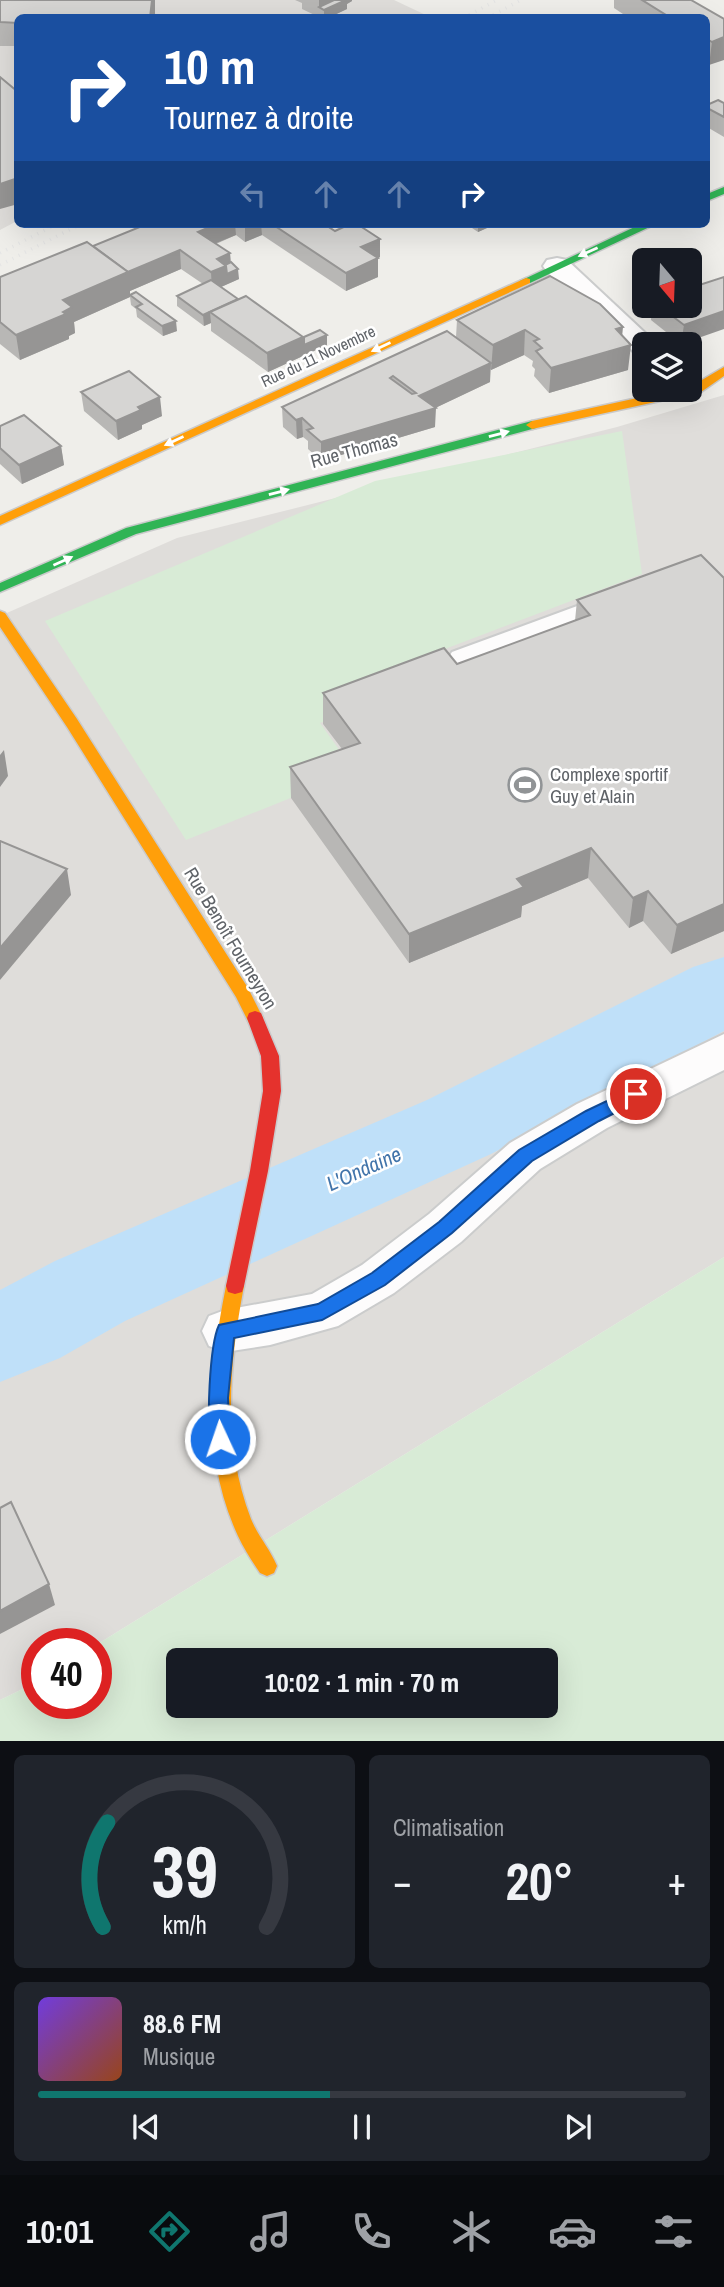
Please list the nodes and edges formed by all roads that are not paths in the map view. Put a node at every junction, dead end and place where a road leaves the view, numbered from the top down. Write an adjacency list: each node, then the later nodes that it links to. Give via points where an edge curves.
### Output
1 (641, 228): 2 (main road, Rue du 11 Novembre, one-way to 2)
2 (556, 266): 3 (street); 7 (main road, Rue du 11 Novembre, one-way to 7)
3 (632, 335)
4 (724, 371): 5 (main road, Rue Thomas)
5 (702, 382)
6 (632, 400): 8 (main road, Rue Thomas, one-way to 6, via 131,531)
7 (0, 521)
8 (0, 588)
9 (632, 594): 11 (lane)
10 (0, 616): 13 (main road, Rue Benoît Fourneyron, via 72,723 263,1033 272,1068 268,1122)
11 (460, 658)
12 (724, 1051): 13 (street, via 592,1116 525,1156 445,1228 378,1279 322,1312)
13 (225, 1331): 14 (main road, Rue Benoît Fourneyron, via 218,1398 220,1439 228,1482 243,1524)
14 (267, 1566)

